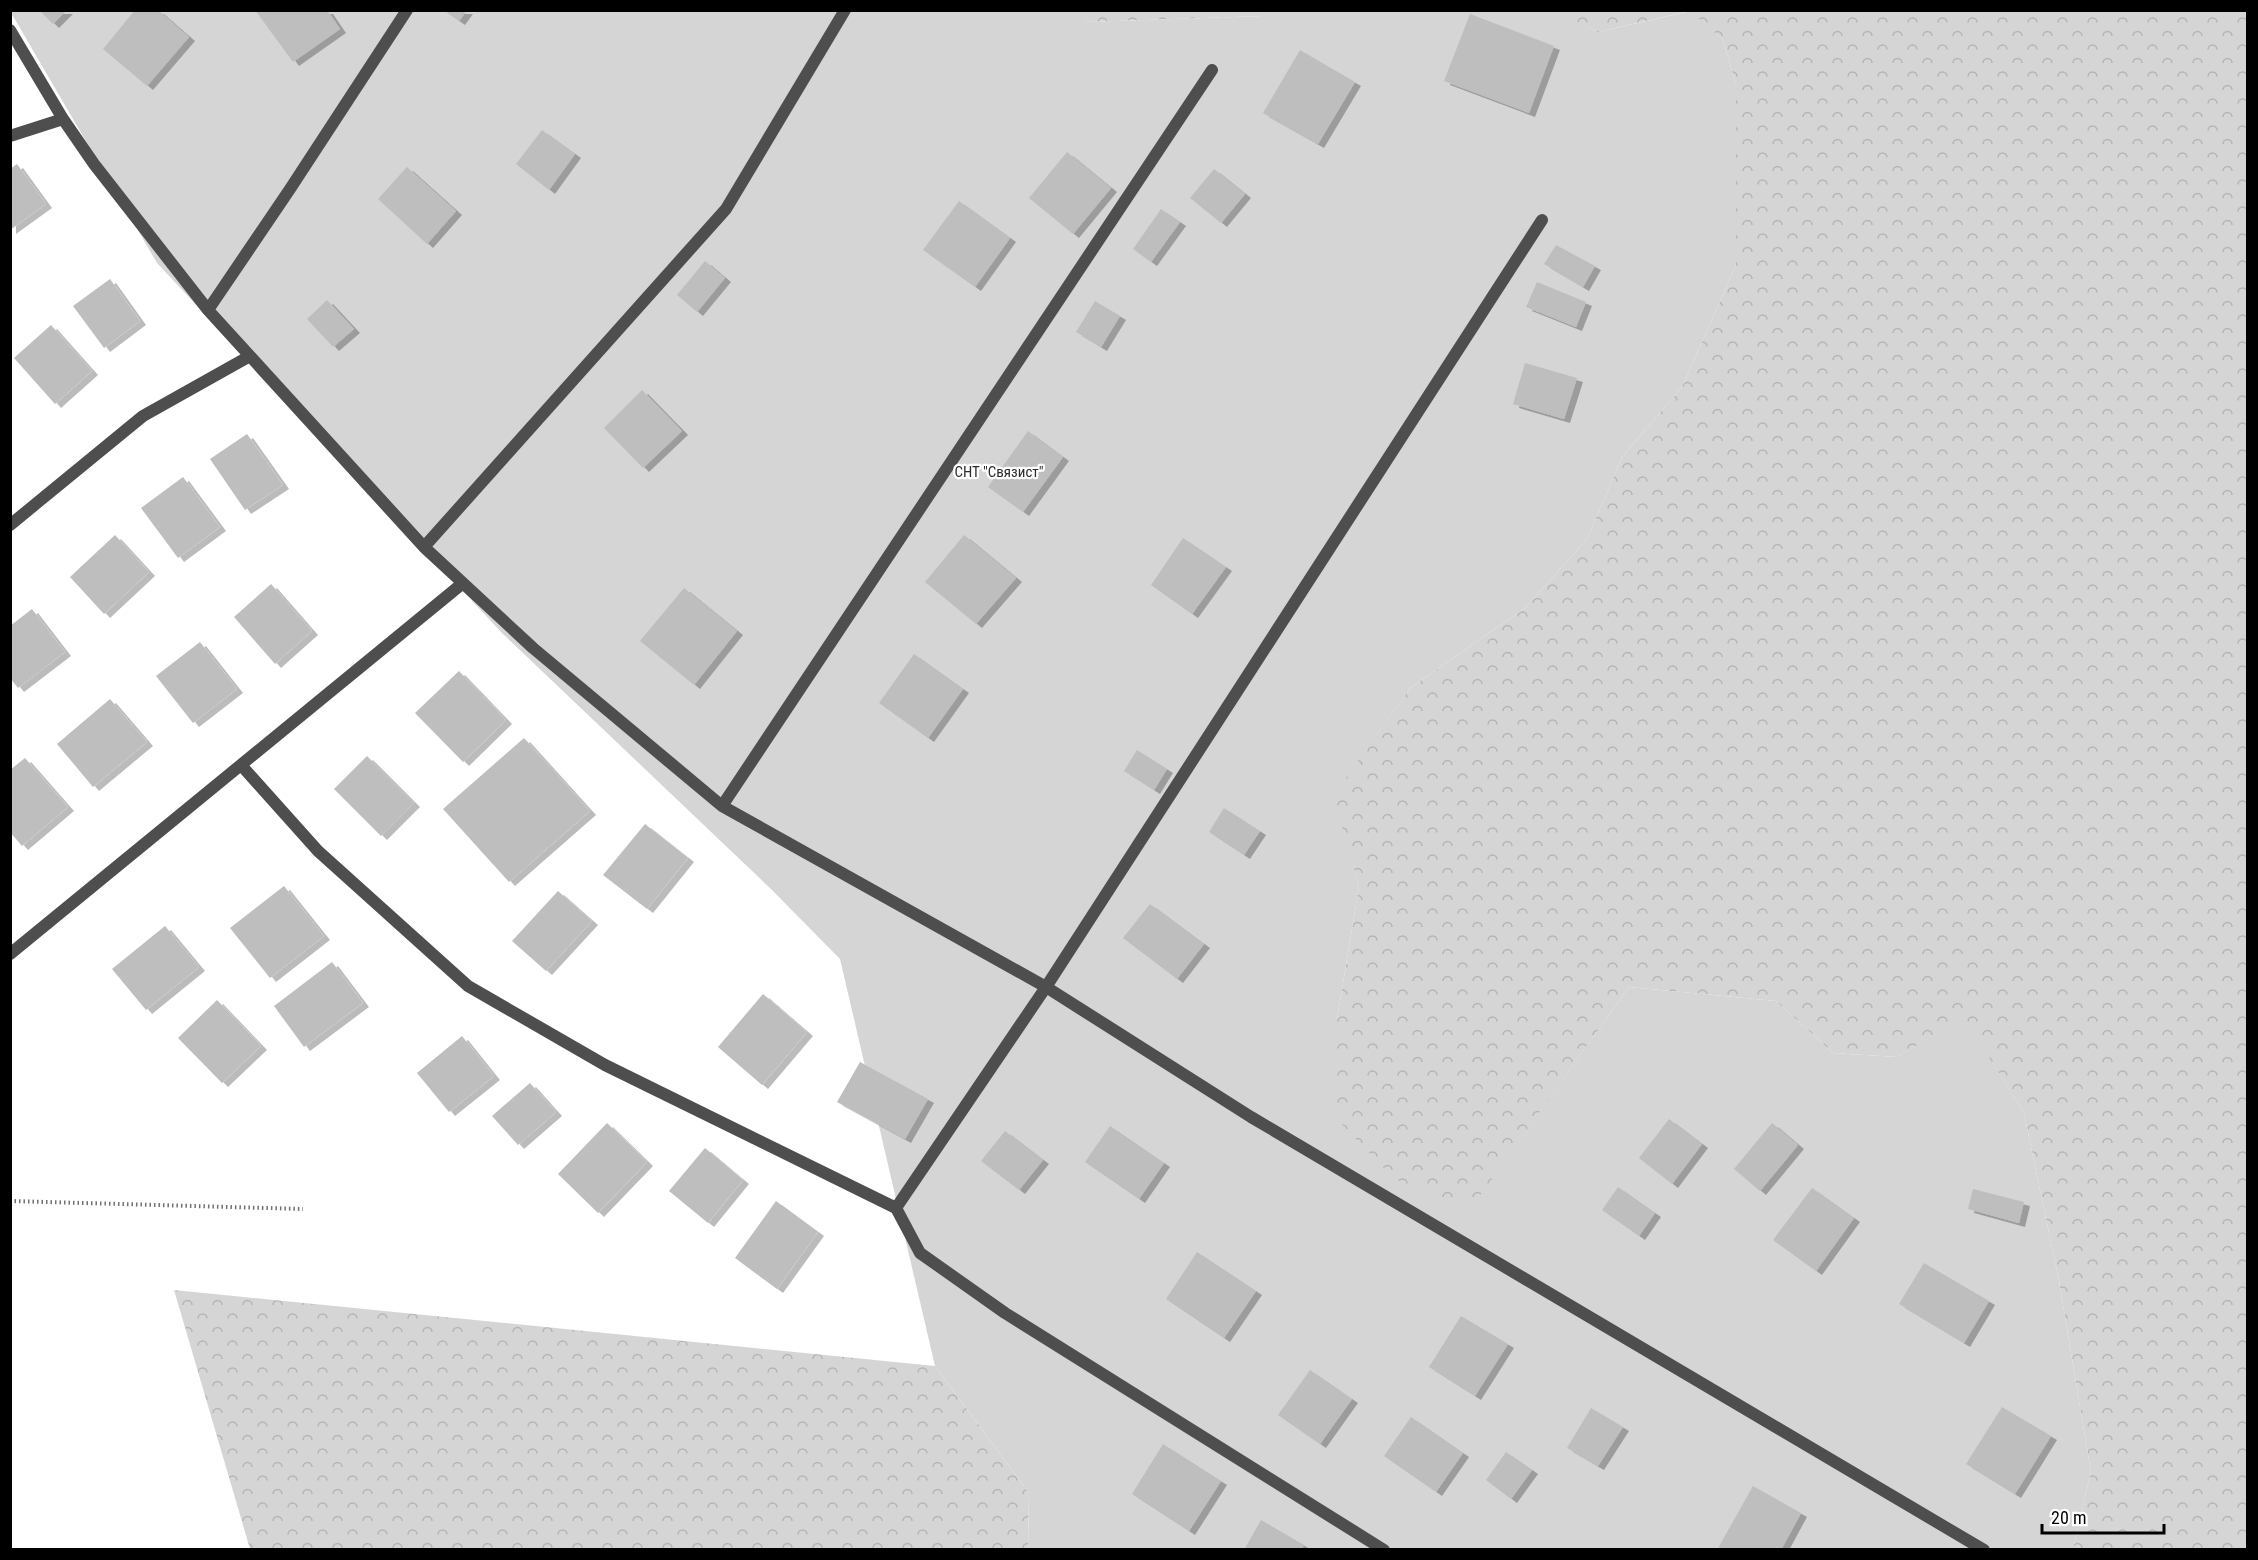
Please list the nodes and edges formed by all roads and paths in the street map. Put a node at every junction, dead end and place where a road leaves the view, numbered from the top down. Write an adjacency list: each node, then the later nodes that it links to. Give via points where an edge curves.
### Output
1 (407, 10): 8 (lane)
2 (845, 10): 11 (lane, via 726,209)
3 (10, 30): 5 (lane)
4 (1212, 70): 14 (lane)
5 (63, 119): 6 (lane); 8 (lane)
6 (10, 136)
7 (1542, 220): 16 (lane)
8 (208, 310): 9 (lane)
9 (250, 356): 10 (lane, via 142,416); 11 (lane)
10 (10, 525)
11 (424, 547): 12 (lane)
12 (463, 583): 13 (lane); 14 (lane, via 533,648)
13 (241, 765): 15 (lane); 18 (lane, via 318,851 468,986 605,1065)
14 (722, 806): 16 (lane)
15 (10, 954)
16 (1046, 987): 18 (lane); 21 (lane, via 1251,1117)
17 (10, 1201): 19 (path)
18 (896, 1208): 20 (lane, via 920,1253 1005,1313)
19 (303, 1209)
20 (1384, 1550)
21 (1984, 1550)

